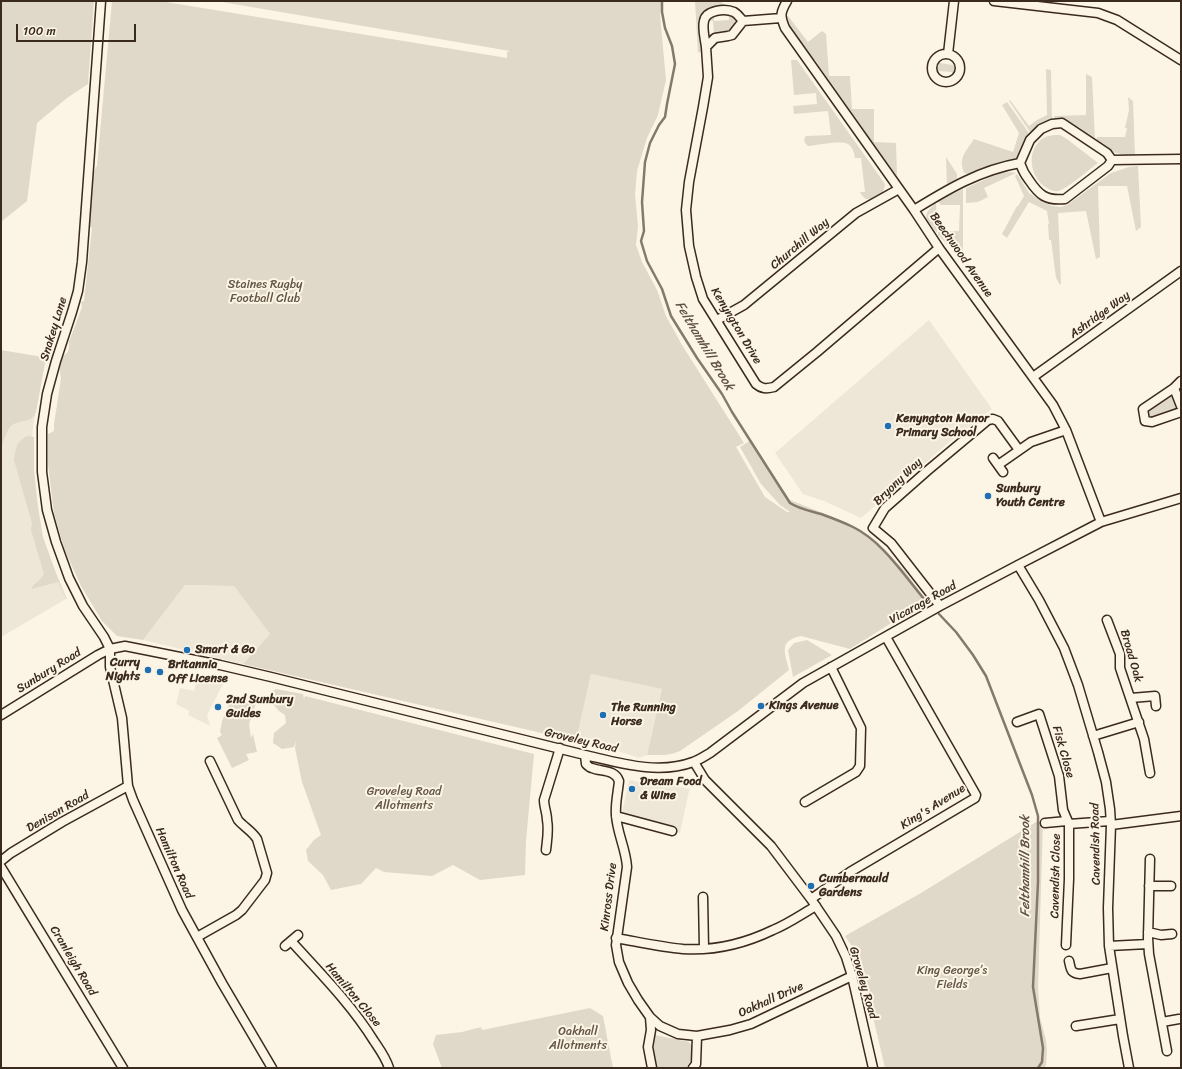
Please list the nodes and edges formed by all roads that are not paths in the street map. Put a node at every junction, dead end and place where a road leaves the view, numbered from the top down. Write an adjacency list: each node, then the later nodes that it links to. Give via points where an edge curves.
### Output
1 (101, 1): 34 (street, Snakey Lane, via 82,262 78,291 47,394 42,427 42,472 47,510 69,578)
2 (787, 1): 5 (street)
3 (954, 1): 8 (street)
4 (994, 1): 9 (street, via 1098,13 1117,20)
5 (781, 16): 6 (street); 13 (street, Beechwood Avenue, via 785,28)
6 (743, 21): 7 (street, via 732,35 715,38); 7 (street, Kenyngton Drive, via 729,10 707,14 704,21)
7 (706, 47): 17 (street, Kenyngton Drive, via 708,77 686,210 689,246 696,277 703,299)
8 (948, 54)
9 (1181, 60)
10 (1181, 159): 11 (street)
11 (1112, 160): 12 (street, via 1108,166 1065,199 1056,200 1037,192); 12 (street, via 1107,153 1062,123 1041,129 1030,140)
12 (1020, 163): 14 (street, via 981,173)
13 (900, 189): 14 (street, Beechwood Avenue); 17 (street, Churchill Way, via 856,213 744,305)
14 (914, 210): 15 (street, Beechwood Avenue)
15 (939, 248): 17 (street, Kenyngton Drive, via 774,387 766,388 756,384); 18 (street, Beechwood Avenue)
16 (1181, 271): 18 (street, Ashridge Way)
17 (717, 320)
18 (1033, 377): 23 (street, Beechwood Avenue, via 1053,405)
19 (1181, 381): 20 (street)
20 (1174, 388): 21 (street); 22 (street, via 1143,409 1143,415 1145,421 1152,422)
21 (1181, 406)
22 (1181, 412)
23 (1066, 430): 24 (street, via 1031,442); 29 (street, Beechwood Avenue)
24 (1019, 450): 26 (street); 31 (street, Bryony Way, via 998,421 988,420 885,508 873,528 891,543)
25 (993, 458): 26 (street)
26 (998, 465): 27 (street)
27 (1003, 472)
28 (1181, 498): 29 (street, Vicarage Road)
29 (1101, 522): 30 (street, Vicarage Road)
30 (1018, 565): 31 (street, Vicarage Road); 41 (street, Cavendish Road, via 1064,648)
31 (940, 606): 33 (street, Vicarage Road)
32 (1107, 620): 36 (street, Broad Oak, via 1120,654 1120,668)
33 (886, 637): 35 (street, Vicarage Road); 62 (street, King's Avenue, via 976,795 975,798 850,872)
34 (110, 649): 38 (street, Sunbury Road); 42 (street, Groveley Road, via 134,647 220,665); 47 (street, Hamilton Road, via 110,667 122,718)
35 (831, 667): 45 (street, Vicarage Road, via 803,683 710,753); 48 (street, via 861,728 860,766 856,772)
36 (1131, 698): 37 (street, Broad Oak, via 1155,696); 40 (street, Broad Oak)
37 (1156, 706)
38 (2, 713)
39 (1017, 722): 51 (street, Fisk Close, via 1039,714 1059,776 1063,810)
40 (1139, 722): 41 (street); 46 (street, Broad Oak)
41 (1093, 736): 53 (street, Cavendish Road, via 1106,782)
42 (560, 748): 43 (street, Groveley Road); 55 (street, via 544,800 548,828)
43 (585, 755): 45 (street, Groveley Road, via 637,767 674,766); 49 (street, Kinross Drive, via 586,764 591,768 612,773 618,778)
44 (210, 761): 66 (street, via 221,773 238,820 257,839 267,873 265,880 242,910)
45 (694, 762): 62 (street, Groveley Road, via 705,780 771,846)
46 (1150, 773)
47 (128, 786): 57 (street, Denison Road, via 62,822); 66 (street, Hamilton Road, via 168,881)
48 (805, 802)
49 (616, 816): 54 (street); 67 (street, Kinross Drive, via 627,867)
50 (1181, 816): 53 (street, Cavendish Close)
51 (1068, 822): 52 (street); 53 (street, Cavendish Close); 69 (street, Cavendish Close)
52 (1045, 823)
53 (1110, 823): 70 (street, Cavendish Road)
54 (672, 831)
55 (546, 850)
56 (1150, 859): 59 (street)
57 (1, 861)
58 (1, 867): 82 (street, Cranleigh Road)
59 (1149, 886): 60 (street); 63 (street)
60 (1170, 886)
61 (703, 898): 71 (street)
62 (814, 903): 71 (street, via 774,930 741,943); 74 (street, Groveley Road, via 836,936)
63 (1148, 932): 64 (street); 68 (street)
64 (1172, 934)
65 (298, 935): 84 (street, Hamilton Close, via 288,943 346,1002 368,1030 386,1059)
66 (197, 936): 83 (street, Hamilton Road)
67 (616, 938): 71 (street, via 677,948); 75 (street, Kinross Drive, via 619,962 628,983)
68 (1148, 944): 70 (street); 78 (street)
69 (1066, 945)
70 (1109, 946): 73 (street, Cavendish Road)
71 (704, 948)
72 (1069, 961): 73 (street, via 1074,974)
73 (1112, 968): 76 (street, Cavendish Road)
74 (852, 976): 80 (street, Oakhall Drive, via 751,1024); 87 (street, Groveley Road)
75 (647, 1013): 80 (street, Oakhall Drive, via 660,1026 678,1034); 85 (street, via 651,1030 648,1048)
76 (1120, 1019): 79 (street); 88 (street, Cavendish Road)
77 (1179, 1019): 78 (street)
78 (1162, 1022): 81 (street)
79 (1076, 1026)
80 (697, 1036): 86 (street, via 696,1064)
81 (1167, 1051)
82 (123, 1068)
83 (272, 1068)
84 (388, 1068)
85 (652, 1068)
86 (693, 1068)
87 (873, 1068)
88 (1129, 1068)

